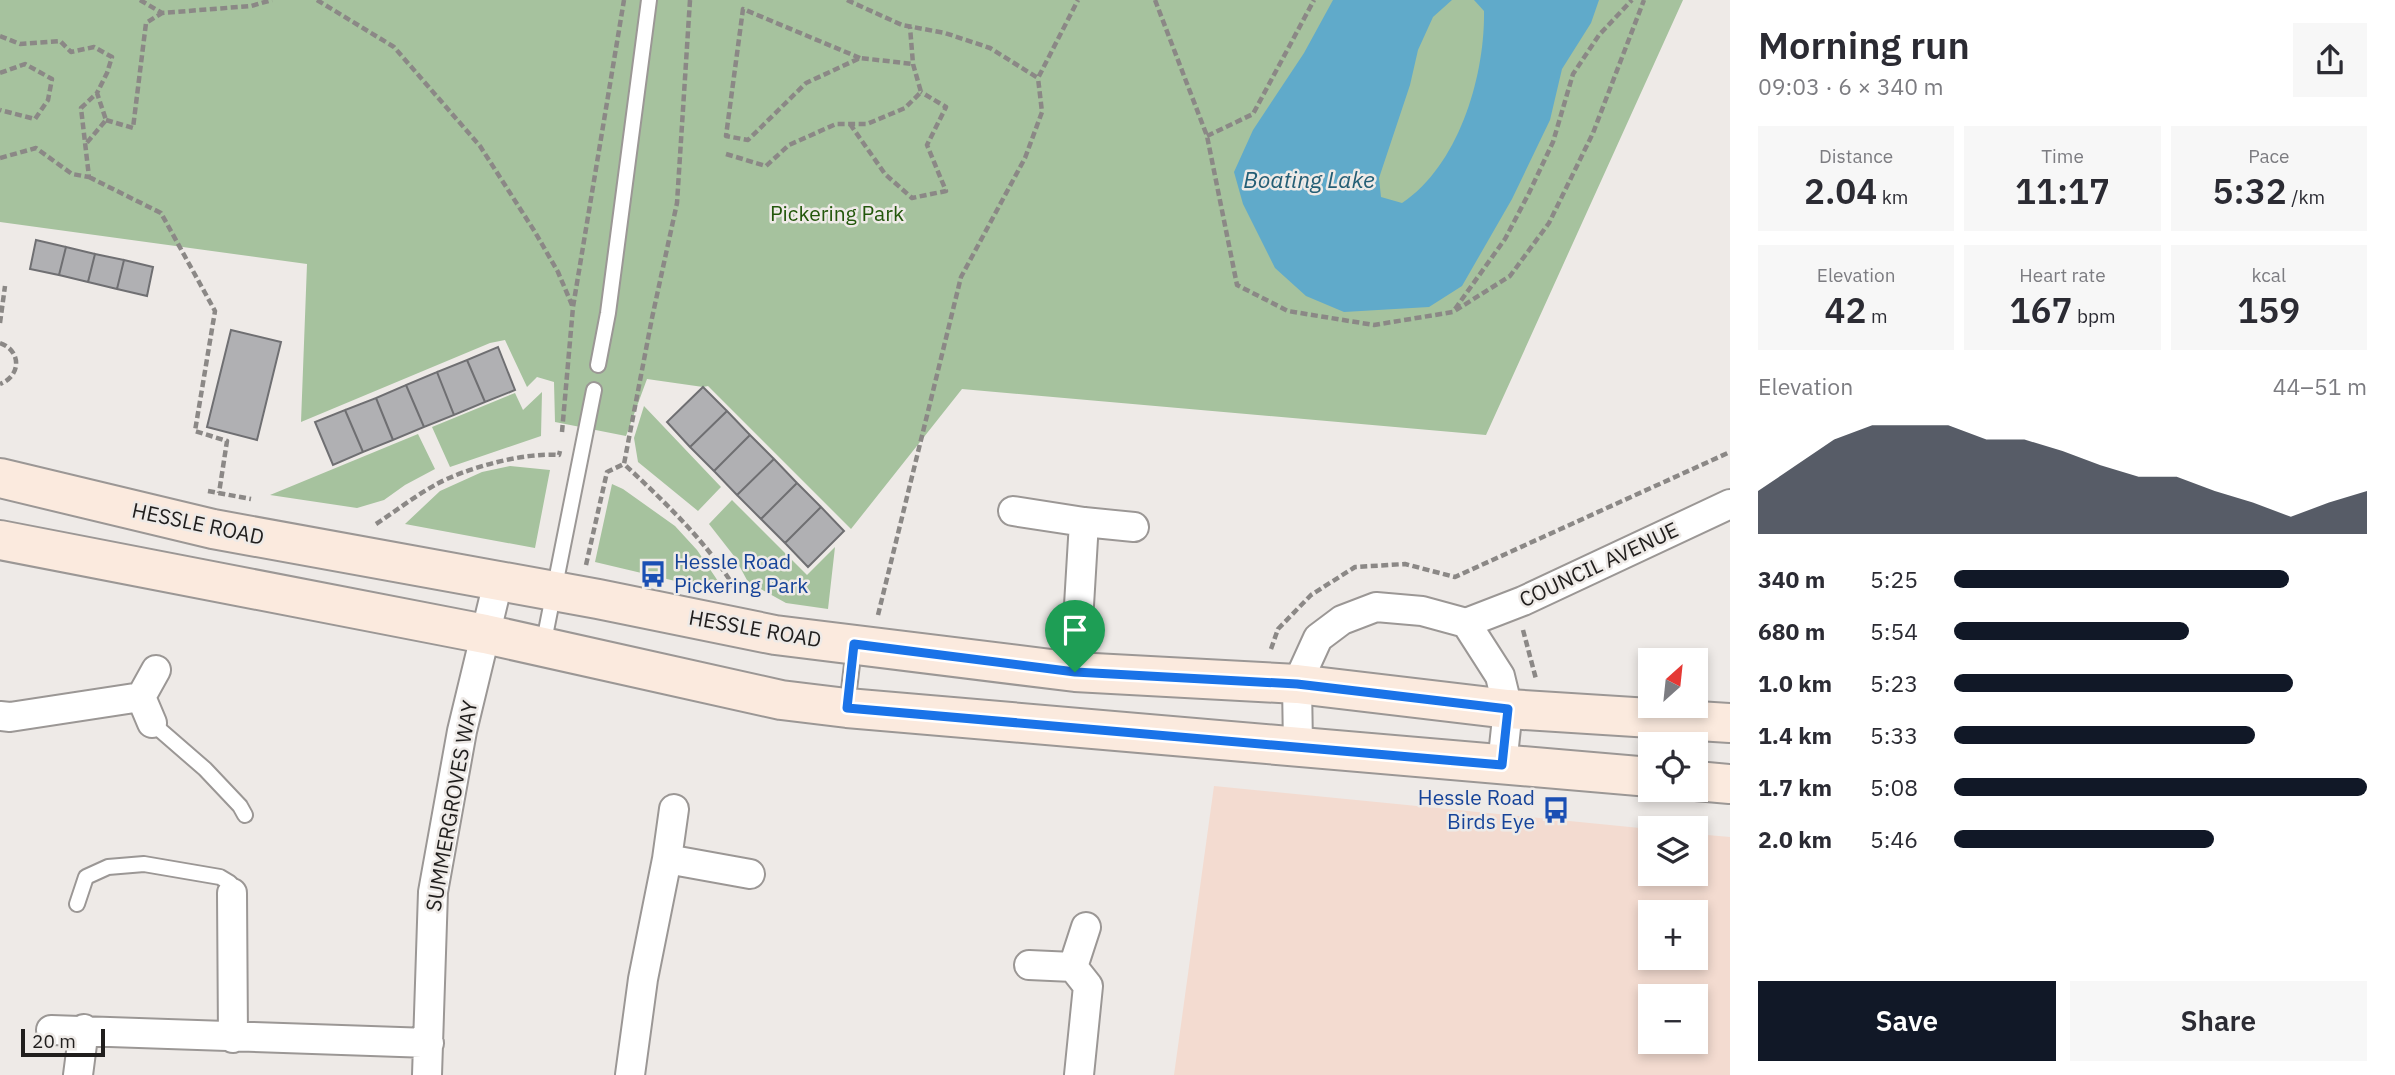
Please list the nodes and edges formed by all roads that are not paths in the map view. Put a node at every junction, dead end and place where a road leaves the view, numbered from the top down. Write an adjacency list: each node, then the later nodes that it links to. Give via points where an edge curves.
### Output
1 (649, 0): 2 (lane)
2 (598, 365)
3 (594, 390): 13 (lane)
4 (0, 478): 6 (street, HESSLE ROAD)
5 (1730, 504): 14 (street, COUNCIL AVENUE)
6 (216, 511): 11 (street); 12 (street, HESSLE ROAD)
7 (1013, 511): 8 (street)
8 (1084, 522): 9 (street); 19 (street)
9 (1133, 527)
10 (0, 540): 11 (street)
11 (202, 579): 15 (street)
12 (498, 582): 13 (street, HESSLE ROAD); 15 (street, SUMMERGROVES WAY)
13 (553, 592): 16 (street, HESSLE ROAD, via 775,635); 17 (lane)
14 (1466, 624): 20 (street, via 1422,611 1376,607 1342,620 1318,638); 23 (street, via 1500,676)
15 (485, 634): 17 (street); 44 (street, SUMMERGROVES WAY, via 433,892)
16 (865, 635): 19 (street, HESSLE ROAD); 22 (lane)
17 (542, 647): 22 (street, via 781,700)
18 (156, 670): 21 (street)
19 (1075, 672): 20 (street, HESSLE ROAD)
20 (1297, 684): 23 (street, HESSLE ROAD); 27 (street)
21 (141, 697): 24 (street); 25 (street)
22 (847, 708): 27 (street)
23 (1508, 709): 26 (street, HESSLE ROAD); 28 (street)
24 (0, 716)
25 (152, 723): 33 (lane, via 205,769)
26 (1730, 723)
27 (1298, 747): 28 (street)
28 (1502, 765): 29 (street)
29 (1638, 776)
30 (1708, 782): 31 (street)
31 (1730, 784)
32 (674, 809): 34 (street)
33 (245, 815)
34 (667, 859): 35 (street); 47 (street)
35 (750, 874)
36 (232, 893): 37 (lane, via 230,883 220,877 144,864 108,867 86,877); 43 (street)
37 (77, 904)
38 (1086, 927): 40 (street)
39 (1029, 965): 40 (street)
40 (1073, 967): 48 (street, via 1088,986)
41 (84, 1029): 42 (street); 43 (street); 45 (street)
42 (51, 1030)
43 (233, 1038): 44 (street)
44 (429, 1043): 46 (street, SUMMERGROVES WAY)
45 (78, 1075)
46 (427, 1075)
47 (630, 1075)
48 (1079, 1075)

